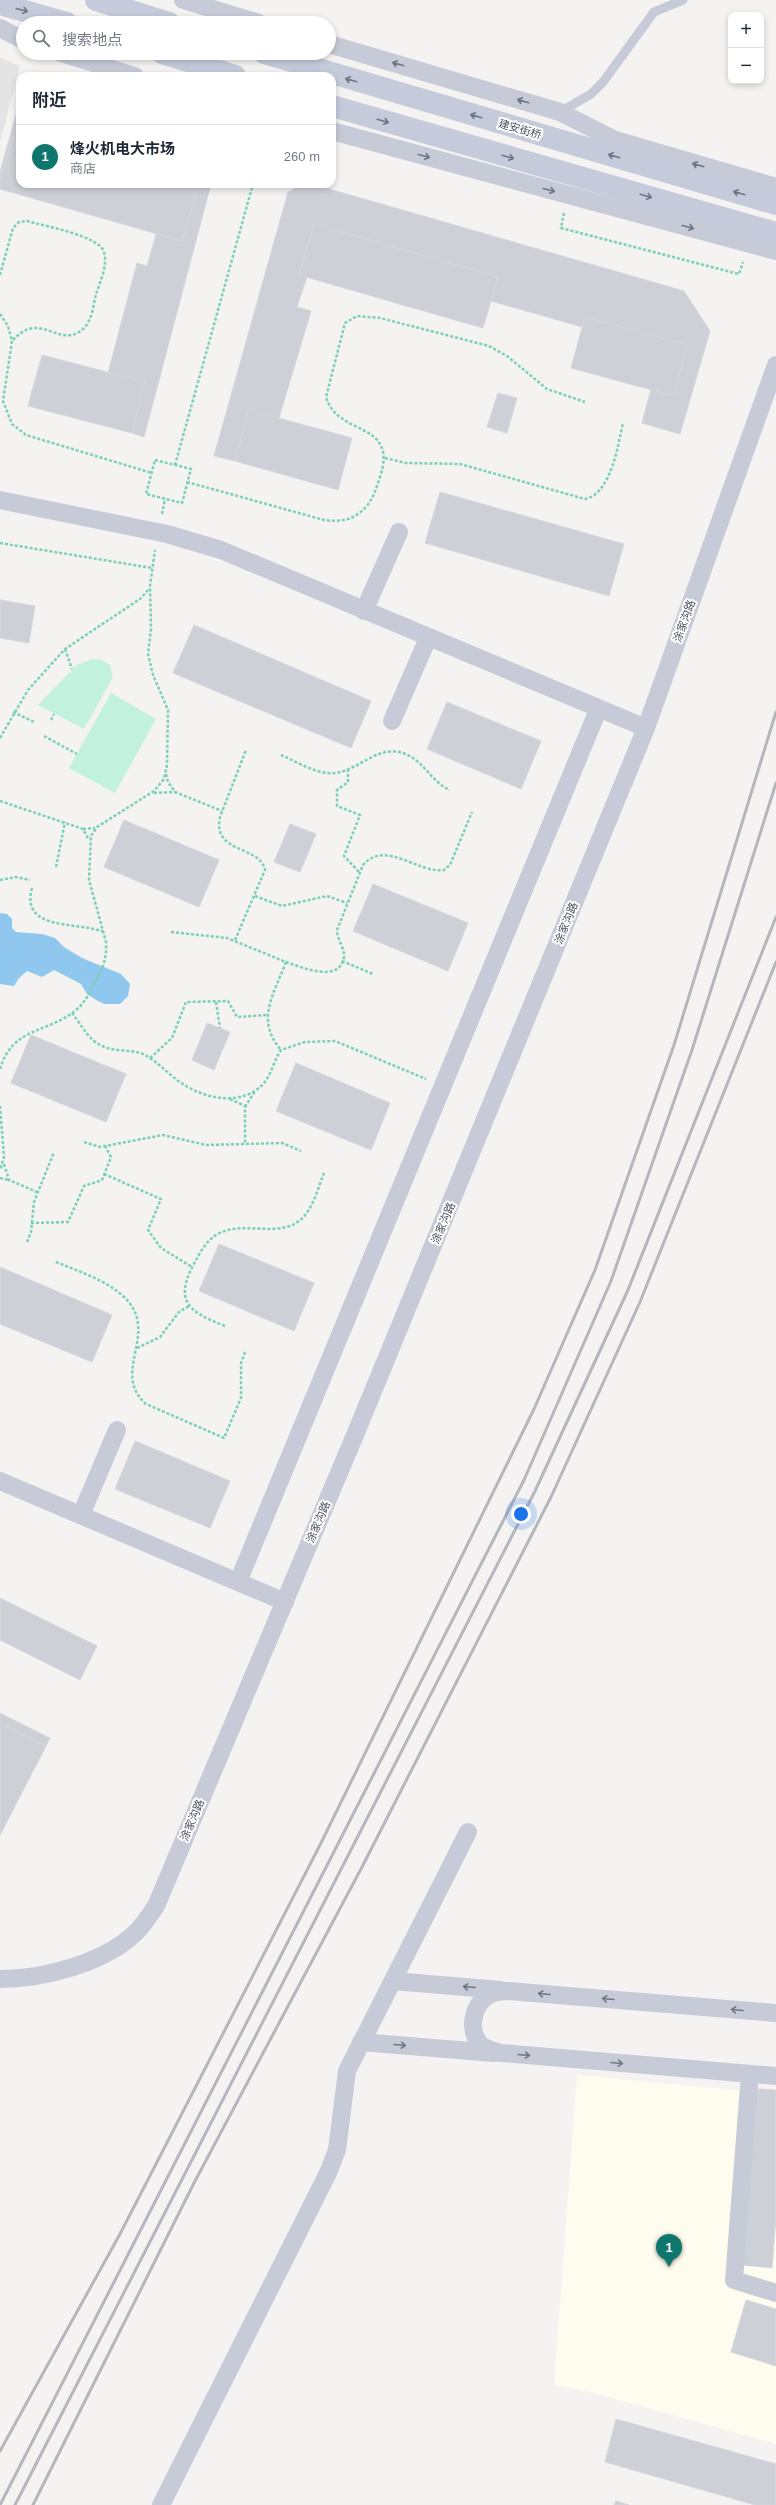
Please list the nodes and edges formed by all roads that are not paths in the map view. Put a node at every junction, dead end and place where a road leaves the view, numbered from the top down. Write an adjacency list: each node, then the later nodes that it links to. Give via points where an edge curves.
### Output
1 (96, 0): 6 (main road)
2 (183, 0): 7 (street)
3 (683, 0): 19 (lane, via 654,12 603,82 591,94)
4 (0, 4): 5 (main road, one-way to 5)
5 (44, 16)
6 (147, 16)
7 (236, 16)
8 (0, 28): 9 (street)
9 (16, 36)
10 (336, 46): 19 (street, one-way to 10)
11 (84, 60): 14 (street)
12 (184, 60): 15 (main road)
13 (288, 60): 16 (main road, 建安街桥, one-way to 13)
14 (122, 72)
15 (221, 72)
16 (328, 72)
17 (336, 74): 22 (main road, 建安街桥, one-way to 17)
18 (336, 107): 23 (main road, one-way to 23)
19 (560, 112): 21 (street, one-way to 19, via 615,140)
20 (336, 133): 24 (street, one-way to 24)
21 (776, 187)
22 (776, 204)
23 (776, 233)
24 (776, 251)
25 (776, 365): 32 (street, 涂家沟路)
26 (0, 500): 28 (street, via 174,536 221,550)
27 (399, 532): 28 (street)
28 (364, 611): 29 (street)
29 (428, 638): 30 (street); 31 (street)
30 (598, 710): 32 (street); 36 (street)
31 (392, 721)
32 (646, 728): 37 (street, 涂家沟路)
33 (117, 1430): 35 (street)
34 (0, 1481): 35 (street)
35 (81, 1515): 36 (street)
36 (238, 1582): 37 (street)
37 (285, 1602): 39 (street, 涂家沟路, via 156,1906 140,1928 121,1944 76,1966 48,1974)
38 (468, 1832): 40 (street)
39 (0, 1979)
40 (393, 1981): 41 (street, one-way to 40); 43 (street)
41 (508, 1991): 42 (street, one-way to 41); 44 (street, via 492,1993 481,2001 474,2014 473,2029 479,2043)
42 (776, 2013)
43 (361, 2042): 44 (street, one-way to 44); 48 (street, via 347,2071 338,2145 328,2173)
44 (501, 2053): 45 (street, one-way to 45)
45 (750, 2074): 46 (street); 47 (street, via 734,2280)
46 (776, 2076)
47 (776, 2293)
48 (161, 2505)

